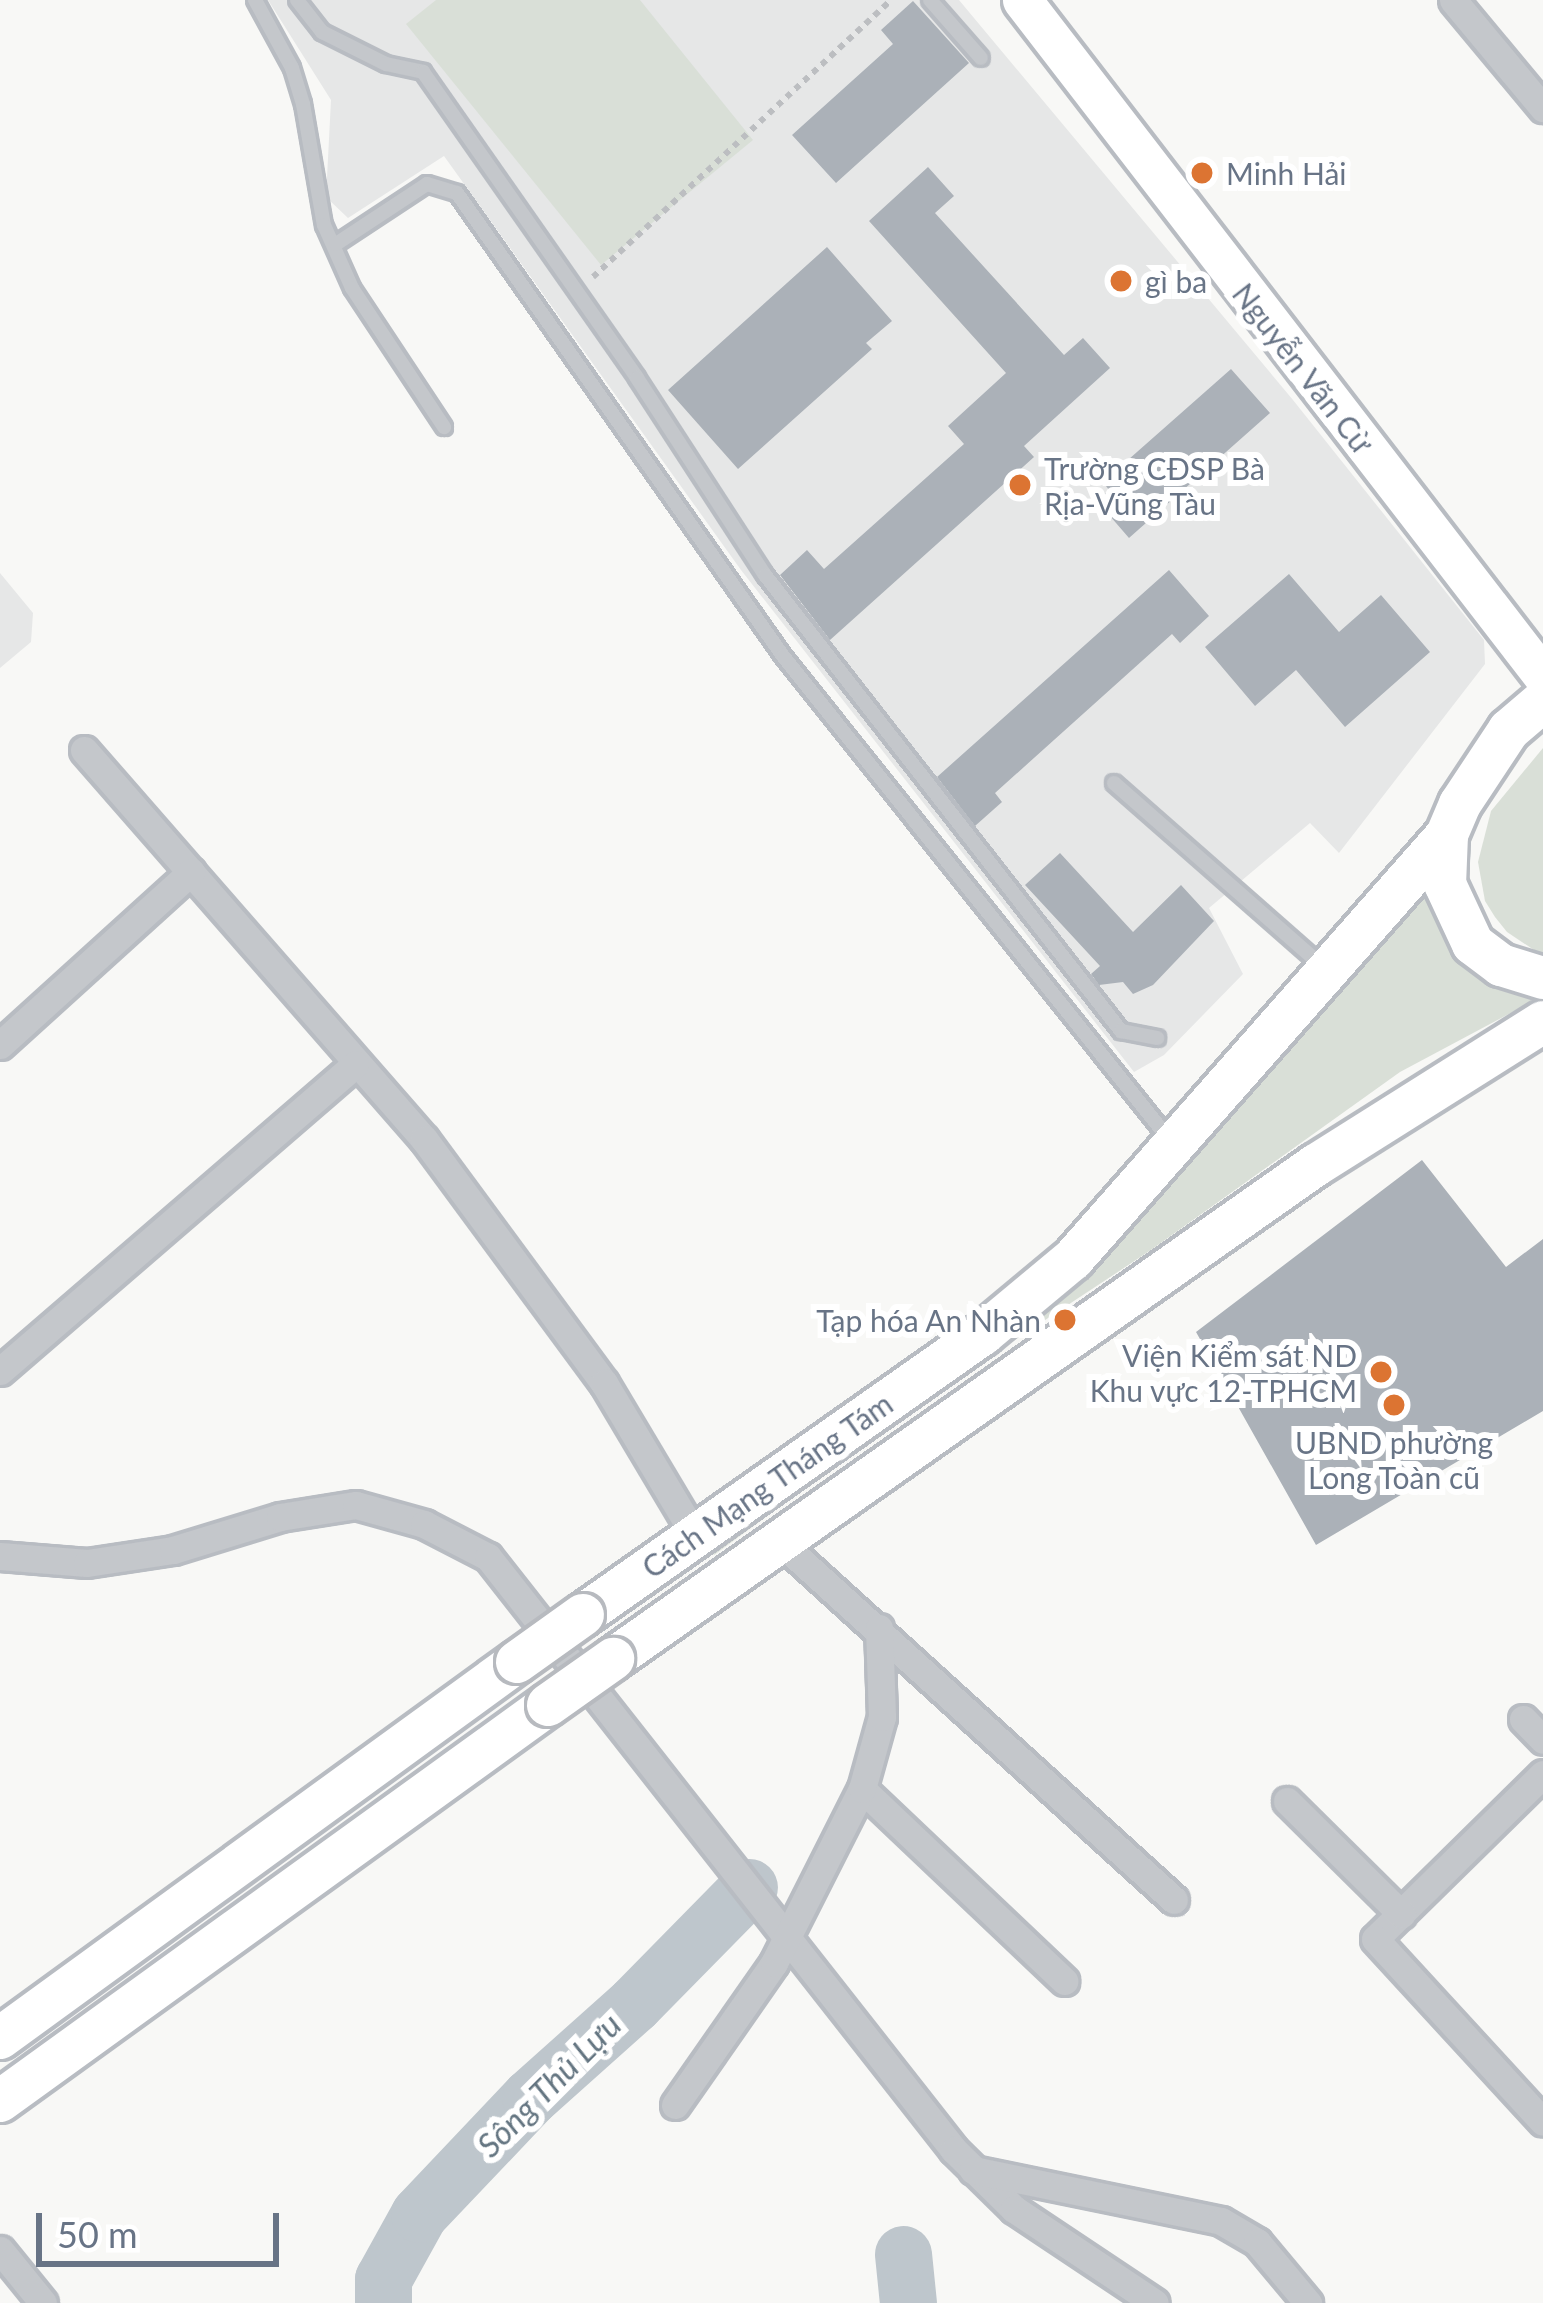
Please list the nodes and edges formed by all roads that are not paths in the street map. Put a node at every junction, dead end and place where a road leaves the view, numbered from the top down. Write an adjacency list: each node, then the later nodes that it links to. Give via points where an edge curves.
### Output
1 (255, 0): 8 (lane, via 292,68 310,131 317,202)
2 (297, 0): 19 (lane, via 322,32 386,64 423,72 765,575 1121,1031)
3 (929, 0): 6 (lane)
4 (1022, 0): 10 (main road, Nguyễn Văn Cừ)
5 (1454, 0): 7 (street)
6 (981, 58)
7 (1543, 108)
8 (336, 244): 9 (lane, via 352,288); 22 (lane, via 428,184 457,193 769,638)
9 (444, 427)
10 (1543, 676)
11 (1543, 701): 14 (main road, Cách Mạng Tháng Tám, via 1509,730)
12 (84, 750): 15 (street)
13 (1114, 783): 16 (lane)
14 (1447, 835): 16 (main road, Cách Mạng Tháng Tám); 17 (main road, via 1445,884 1473,944)
15 (191, 872): 20 (street); 21 (street)
16 (1329, 973): 22 (main road, Cách Mạng Tháng Tám)
17 (1543, 978)
18 (1543, 1022): 25 (main road, Cách Mạng Tháng Tám, via 1316,1165)
19 (1157, 1038)
20 (0, 1045)
21 (355, 1065): 23 (street); 24 (street, via 518,1261 604,1383)
22 (1172, 1143): 24 (main road, Cách Mạng Tháng Tám, via 1073,1259 983,1334)
23 (0, 1371)
24 (694, 1534): 35 (main road, Cách Mạng Tháng Tám, bridge)
25 (778, 1540): 27 (street); 36 (main road, Cách Mạng Tháng Tám, bridge)
26 (0, 1556): 33 (street, via 87,1563 356,1504 464,1543 488,1556)
27 (879, 1628): 29 (street, via 882,1718); 31 (street)
28 (1543, 1774): 32 (street)
29 (862, 1789): 33 (street); 34 (street)
30 (1287, 1801): 32 (street)
31 (1174, 1900)
32 (1400, 1914): 38 (street, via 1375,1939)
33 (789, 1933): 37 (street); 39 (street)
34 (1064, 1981)
35 (0, 2038)
36 (0, 2101)
37 (675, 2105)
38 (1543, 2122)
39 (973, 2170): 42 (street, via 1014,2209); 43 (street, via 1221,2221 1257,2242)
40 (0, 2250): 41 (street)
41 (43, 2303)
42 (1155, 2303)
43 (1308, 2303)

